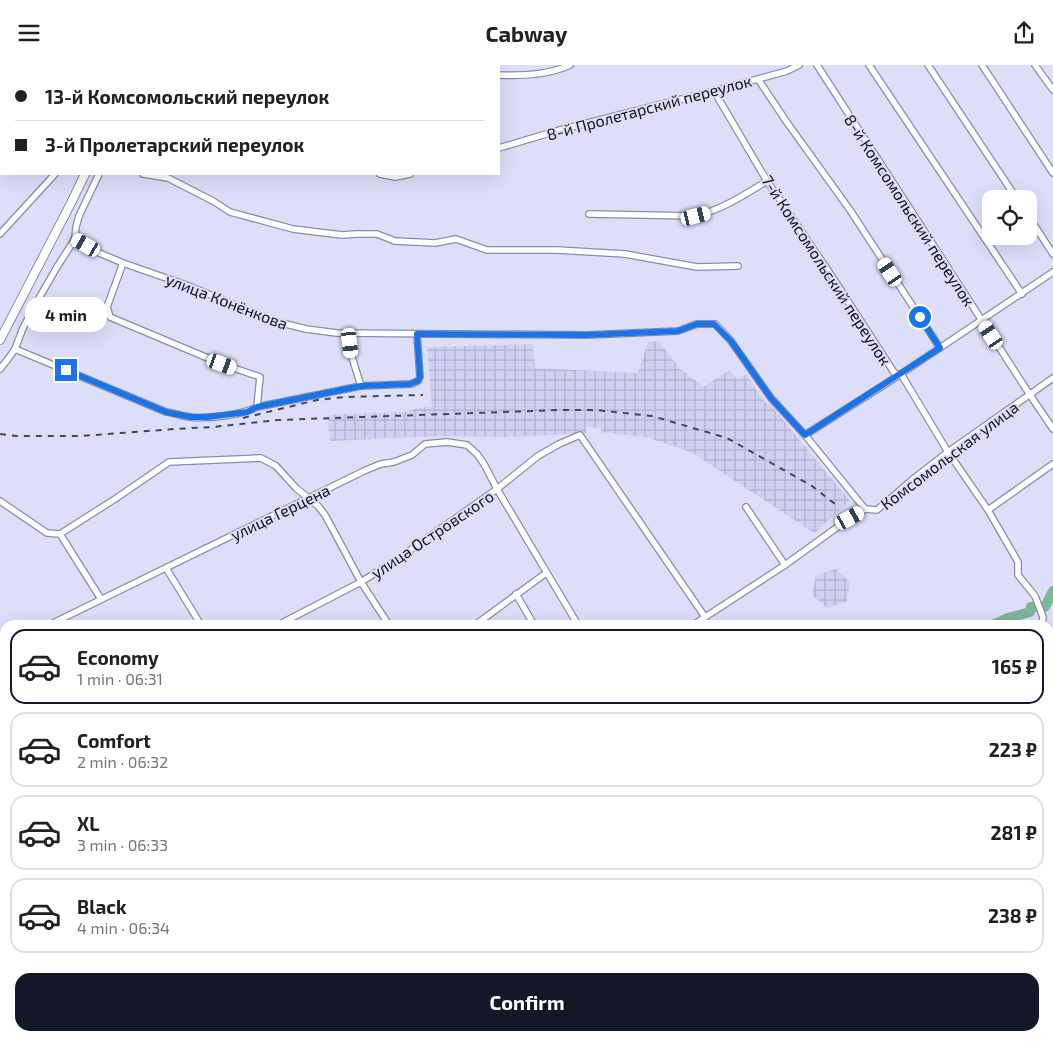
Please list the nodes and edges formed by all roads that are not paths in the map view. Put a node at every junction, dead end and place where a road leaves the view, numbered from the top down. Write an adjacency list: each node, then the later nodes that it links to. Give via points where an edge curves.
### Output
1 (570, 65): 8 (street, via 536,74)
2 (799, 65): 9 (street, 8-й Пролетарский переулок)
3 (817, 65): 31 (street, 8-й Комсомольский переулок)
4 (869, 65): 30 (street)
5 (928, 65): 21 (street)
6 (982, 65): 13 (street)
7 (1035, 65): 10 (street)
8 (500, 75)
9 (758, 79): 11 (street, 8-й Пролетарский переулок); 35 (street, via 850,210)
10 (1053, 90)
11 (714, 91): 12 (street, 8-й Пролетарский переулок); 20 (street, 7-й Комсомольский переулок)
12 (500, 148)
13 (1053, 173)
14 (54, 175): 24 (street)
15 (85, 175): 34 (main road)
16 (100, 175): 25 (street, via 79,217)
17 (149, 175): 28 (street, via 168,178 230,212 294,229 342,235 377,234 395,241 435,243 456,239 487,250 625,254 697,267)
18 (385, 175): 19 (street)
19 (405, 175)
20 (767, 181): 22 (street, via 726,206 696,216); 38 (street, 7-й Комсомольский переулок, via 895,374)
21 (1011, 190)
22 (588, 214)
23 (1037, 230): 26 (street)
24 (0, 234)
25 (76, 239): 27 (street, улица Конёнкова); 36 (street, via 34,307)
26 (1053, 255)
27 (123, 263): 32 (street, улица Конёнкова, via 274,321 306,329); 42 (street, via 107,307 110,317 260,377)
28 (738, 266)
29 (1053, 273): 30 (street)
30 (1022, 294): 31 (street)
31 (982, 320): 35 (street); 41 (street, 8-й Комсомольский переулок)
32 (349, 333): 33 (street, улица Конёнкова); 40 (street, via 351,354)
33 (417, 334): 40 (street, via 418,381); 44 (street, улица Конёнкова, via 587,335 678,331 697,324 714,324 731,341 771,398)
34 (0, 340)
35 (940, 348): 38 (street)
36 (15, 349): 37 (street); 42 (street, via 166,412 208,417 247,412)
37 (0, 369)
38 (901, 375): 44 (street); 45 (street, 7-й Комсомольский переулок)
39 (1053, 378): 41 (street, Комсомольская улица)
40 (361, 386): 42 (street)
41 (1030, 395): 43 (street, 8-й Комсомольский переулок); 45 (street, Комсомольская улица)
42 (257, 407)
43 (1053, 429)
44 (805, 435): 51 (street, улица Конёнкова)
45 (948, 452): 51 (street, Комсомольская улица, via 877,510); 52 (street, 7-й Комсомольский переулок)
46 (1053, 464): 52 (street)
47 (497, 489): 48 (street, улица Герцена, via 477,454 467,445 447,442 425,444 412,455 366,470); 56 (street, улица Герцена); 57 (street, улица Островского); 60 (street, улица Островского, via 538,456 580,435)
48 (307, 498): 53 (street, via 276,466 261,458 169,462); 55 (street, улица Герцена); 57 (street, via 325,515)
49 (0, 501): 53 (street, via 48,533)
50 (746, 507): 54 (street)
51 (865, 509): 54 (street, Комсомольская улица)
52 (988, 510): 69 (street, 7-й Комсомольский переулок, via 1018,562 1018,575 1035,596)
53 (60, 533): 59 (street)
54 (785, 565): 60 (street, Комсомольская улица)
55 (166, 568): 59 (street, улица Герцена); 62 (street)
56 (546, 573): 58 (street); 67 (street, улица Герцена)
57 (361, 582): 63 (street, улица Островского); 64 (street)
58 (516, 595): 65 (street); 66 (street)
59 (101, 599): 61 (street, улица Герцена)
60 (705, 617): 68 (street, Комсомольская улица)
61 (59, 620)
62 (198, 620)
63 (288, 620)
64 (386, 620)
65 (482, 620)
66 (531, 620)
67 (575, 620)
68 (700, 620)
69 (1043, 620)

